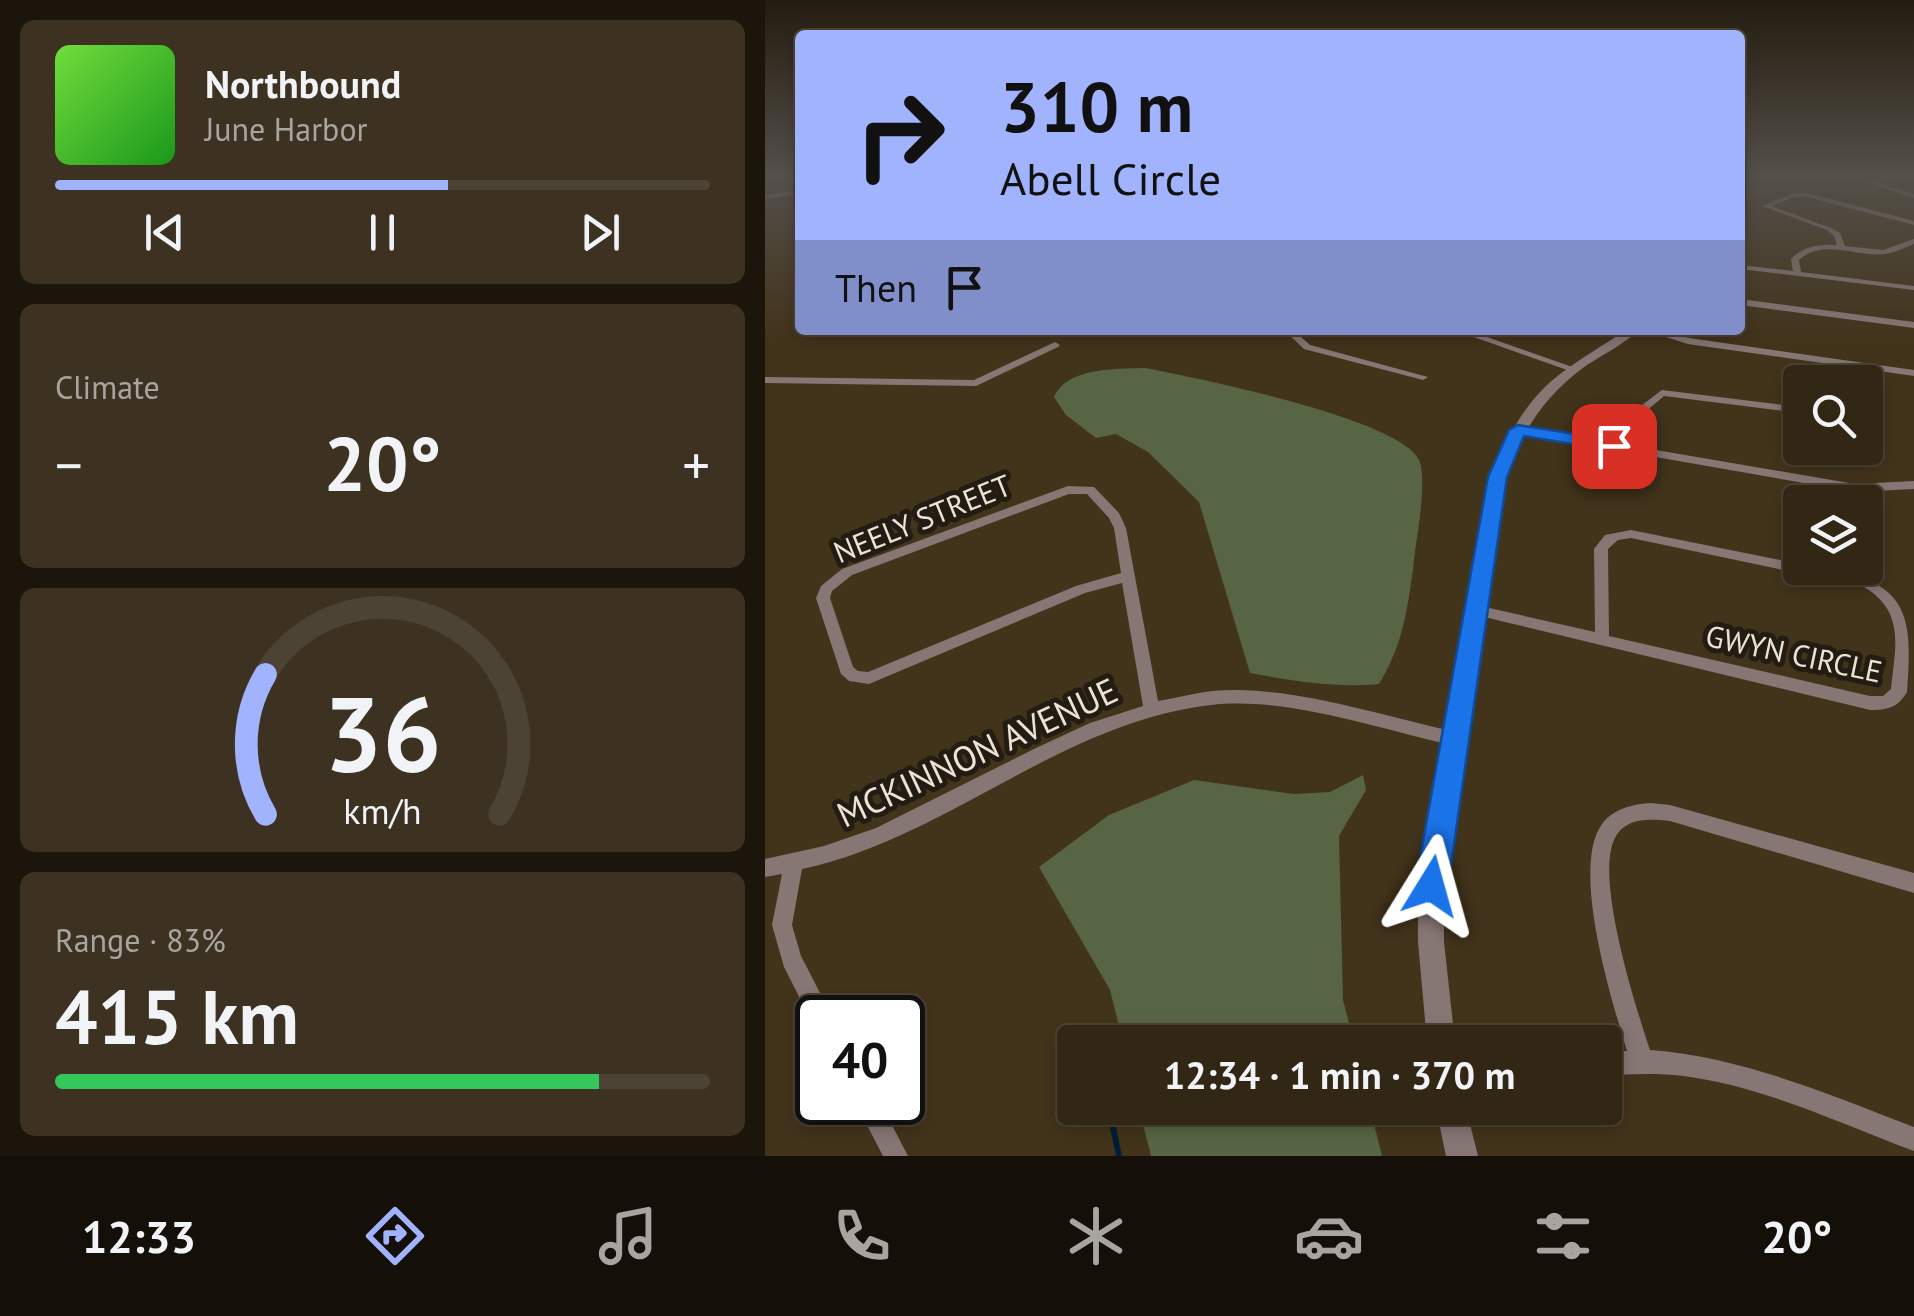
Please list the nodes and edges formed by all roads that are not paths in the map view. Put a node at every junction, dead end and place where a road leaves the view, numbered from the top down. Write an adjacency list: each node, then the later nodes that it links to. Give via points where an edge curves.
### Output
1 (1831, 230): 3 (street)
2 (1914, 241): 3 (street, via 1890,251)
3 (1843, 249): 5 (street, via 1797,254)
4 (1745, 268): 5 (street)
5 (1797, 274): 6 (street)
6 (1914, 288)
7 (1745, 303): 8 (street)
8 (1914, 324)
9 (1294, 335): 17 (street, via 1307,347)
10 (1472, 335): 15 (street)
11 (1626, 335): 15 (street)
12 (1667, 335): 14 (street)
13 (1055, 345): 18 (street, via 976,382)
14 (1851, 364): 16 (street)
15 (1573, 370): 20 (street)
16 (1914, 374)
17 (1423, 378)
18 (765, 380)
19 (1783, 408): 21 (street, via 1661,393)
20 (1518, 430): 21 (street); 24 (street, via 1497,477)
21 (1614, 446): 22 (street, via 1855,488)
22 (1914, 485)
23 (1129, 576): 23 (street, NEELY STREET, via 1115,516 1097,493 1078,488 847,572 823,598 847,670 869,678 1081,589); 26 (street, NEELY STREET)
24 (1476, 610): 25 (street, GWYN CIRCLE); 27 (street)
25 (1601, 637): 25 (street, GWYN CIRCLE, via 1887,703 1899,692 1904,612 1893,596 1868,584 1631,534 1609,538 1601,549)
26 (1151, 708): 27 (street, MCKINNON AVENUE, via 1216,697 1249,699); 28 (street, MCKINNON AVENUE, via 1107,723 901,827)
27 (1452, 738): 32 (street, via 1431,886)
28 (793, 864): 29 (street, MCKINNON AVENUE); 31 (street, via 781,924)
29 (765, 868)
30 (1914, 883): 33 (street, via 1670,813 1627,814 1604,839 1600,861 1613,965)
31 (810, 995)
32 (1439, 1025)
33 (1641, 1059): 34 (street); 37 (street, via 1759,1082)
34 (1622, 1062)
35 (879, 1125): 38 (street)
36 (1455, 1125): 39 (street)
37 (1914, 1139)
38 (895, 1156)
39 (1462, 1156)

